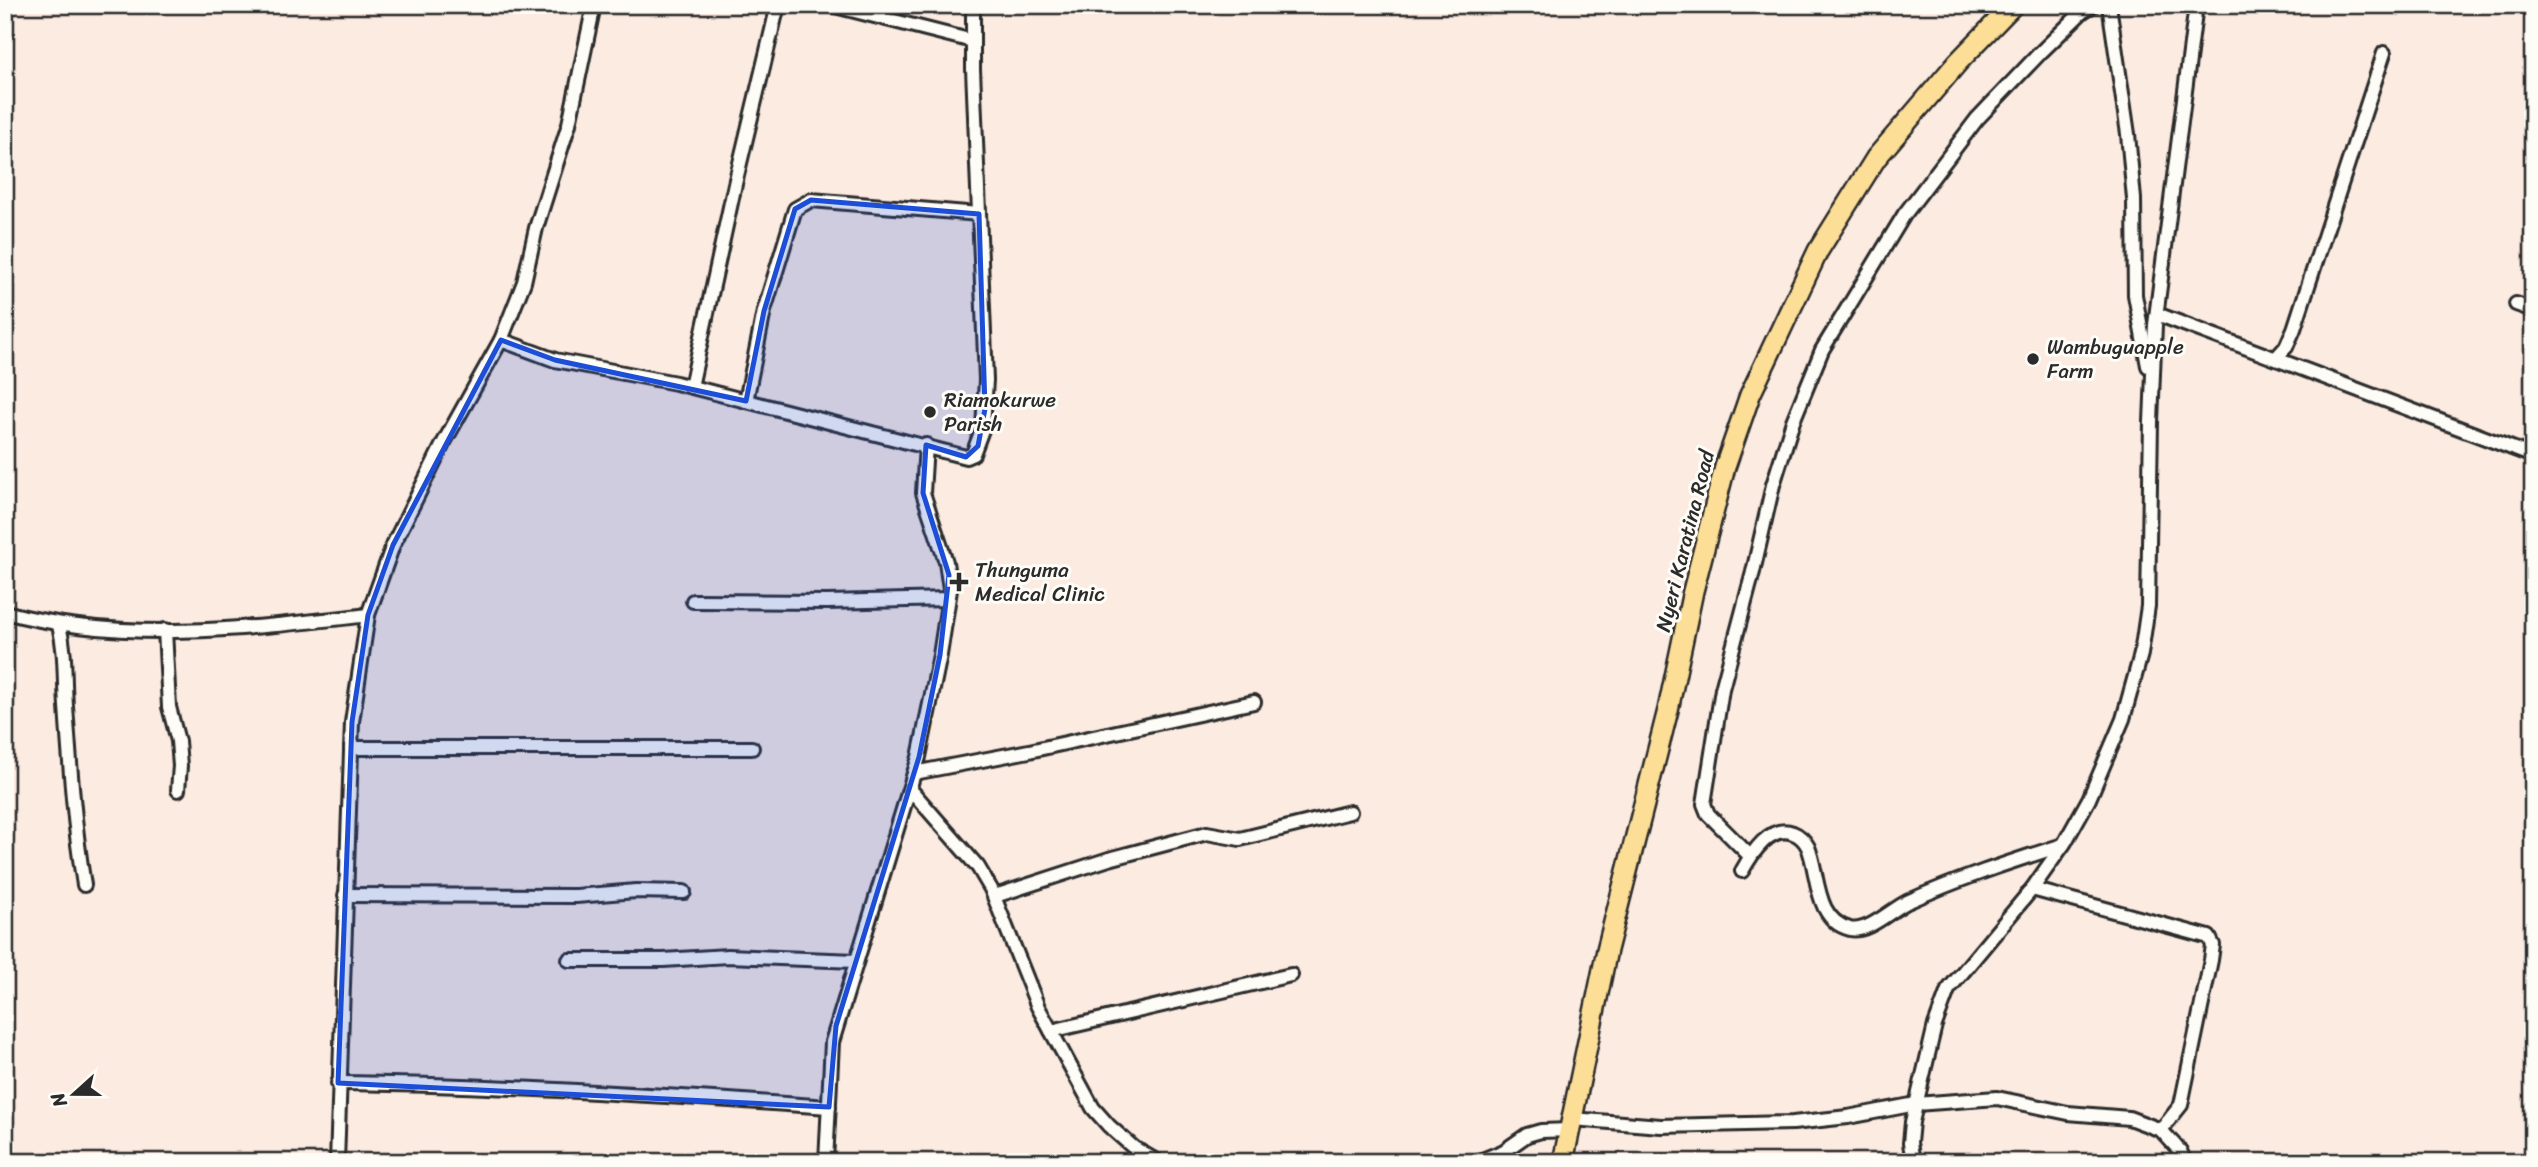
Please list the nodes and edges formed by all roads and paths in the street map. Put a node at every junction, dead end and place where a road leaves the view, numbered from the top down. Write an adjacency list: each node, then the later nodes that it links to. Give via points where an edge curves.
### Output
1 (594, 5): 15 (street, via 569,124 524,282)
2 (778, 5): 17 (street)
3 (831, 5): 9 (street)
4 (973, 5): 9 (street)
5 (2013, 5): 50 (highway, Nyeri Karatina Road, via 1876,158 1818,251 1750,395 1725,467 1693,591 1607,950)
6 (2092, 5): 36 (street, via 1977,119 1904,215 1822,350 1793,421 1722,689 1704,804 1708,814)
7 (2109, 5): 18 (street, via 2134,199 2135,295)
8 (2196, 5): 14 (street)
9 (973, 41): 11 (street)
10 (2384, 53): 16 (street, via 2294,329)
11 (979, 214): 19 (street, via 811,200 795,209 764,312); 20 (street, via 986,380 983,427 973,454 966,457)
12 (2516, 304): 13 (street)
13 (2533, 310)
14 (2157, 314): 16 (street); 18 (street)
15 (501, 340): 17 (street, via 555,360); 25 (street, via 393,545)
16 (2276, 358): 21 (street)
17 (691, 387): 19 (street)
18 (2152, 391): 35 (street, via 2148,606 2141,654 2123,719 2089,799)
19 (746, 401): 20 (street)
20 (926, 445): 22 (street, via 923,493 946,562)
21 (2533, 456)
22 (948, 598): 23 (street); 31 (street)
23 (692, 601)
24 (5, 612): 26 (street)
25 (368, 615): 27 (street); 29 (street)
26 (58, 625): 27 (street); 38 (street, via 65,649 75,818)
27 (165, 631): 33 (street, via 169,707 180,766)
28 (1254, 702): 31 (street)
29 (351, 748): 30 (street); 41 (street)
30 (752, 748)
31 (914, 773): 32 (street)
32 (910, 789): 42 (street, via 978,867); 44 (street)
33 (178, 790)
34 (1350, 812): 42 (street, via 1240,839 1207,833)
35 (2063, 844): 36 (street, via 1957,880 1866,927 1851,929 1826,911 1808,846 1798,835 1777,831); 39 (street)
36 (1750, 856): 37 (street)
37 (1742, 871)
38 (84, 885)
39 (2032, 889): 48 (street, via 1948,990); 51 (street, via 2209,937 2211,960 2181,1105)
40 (684, 891): 41 (street)
41 (345, 895): 47 (street)
42 (995, 896): 46 (street)
43 (569, 960): 44 (street, via 728,956)
44 (856, 961): 49 (street, via 832,1042)
45 (1291, 975): 46 (street)
46 (1051, 1031): 54 (street, via 1093,1108 1133,1148)
47 (338, 1083): 49 (street, via 456,1085); 52 (street)
48 (1916, 1104): 50 (street, via 1848,1117 1737,1126); 51 (street, via 1997,1098 2129,1118); 57 (street, via 1910,1143)
49 (829, 1107): 53 (street)
50 (1571, 1125): 55 (street, via 1527,1135); 56 (highway, Nyeri Karatina Road)
51 (2161, 1130): 58 (street)
52 (337, 1162)
53 (826, 1162)
54 (1158, 1162)
55 (1477, 1162)
56 (1563, 1162)
57 (1913, 1162)
58 (2185, 1162)

